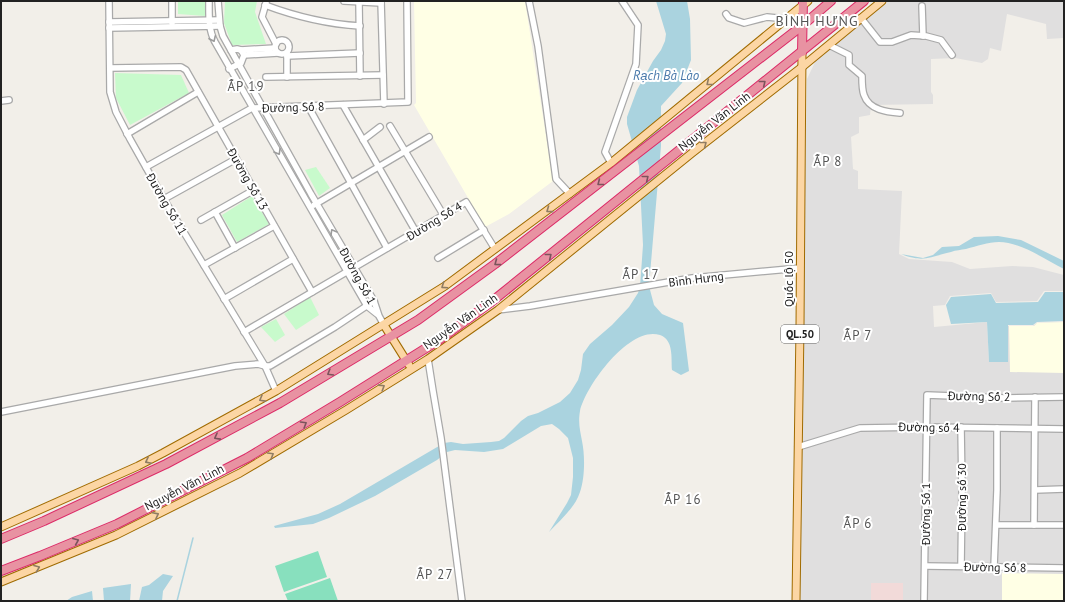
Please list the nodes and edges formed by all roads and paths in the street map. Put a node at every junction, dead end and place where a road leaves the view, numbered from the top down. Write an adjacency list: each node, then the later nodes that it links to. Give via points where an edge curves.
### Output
1 (108, 1): 24 (street, Đường Số 11)
2 (172, 1): 22 (street)
3 (209, 1): 20 (street, Đường Số 1)
4 (218, 1): 21 (street, Đường Số 1)
5 (344, 1): 12 (street)
6 (407, 1): 46 (street, Đường Số 8, via 408,102)
7 (529, 1): 67 (street, via 538,46 556,179)
8 (622, 1): 62 (street, via 638,25 636,64 605,152)
9 (831, 1): 23 (highway, Nguyễn Văn Linh)
10 (864, 1): 30 (highway, Nguyễn Văn Linh)
11 (882, 1): 18 (main road, Nguyễn Văn Linh)
12 (359, 2): 13 (street); 25 (street)
13 (381, 2): 39 (street)
14 (805, 2): 19 (main road); 23 (highway, Quốc lộ 50 / QL.50)
15 (266, 3): 25 (street, via 289,14 314,21); 28 (street, via 262,17)
16 (922, 6): 26 (street)
17 (726, 14): 19 (street, via 729,18 744,23 767,17)
18 (861, 18): 26 (street, via 880,42 892,42 911,35); 27 (main road, Nguyễn Văn Linh)
19 (787, 19): 62 (main road, one-way to 62)
20 (209, 23): 21 (street); 22 (street); 38 (street, Đường Số 1, one-way to 38, via 211,35)
21 (219, 23): 29 (street, Đường Số 1)
22 (172, 24): 24 (street)
23 (803, 24): 30 (highway, Quốc lộ 50 / QL.50); 94 (highway, Nguyễn Văn Linh, one-way to 94, via 495,264 432,311)
24 (109, 25): 37 (street, Đường Số 11)
25 (360, 26): 32 (street)
26 (923, 36): 34 (street, via 941,40)
27 (829, 45): 36 (main road, Nguyễn Văn Linh); 51 (street, via 849,55 849,65 862,76 864,96 874,107 888,112)
28 (276, 48): 31 (street); 33 (street, via 282,54); 33 (street, via 279,41 286,42 289,48)
29 (231, 50): 31 (street, via 237,49); 35 (street, Đường Số 1)
30 (802, 52): 36 (main road, Quốc lộ 50 / QL.50); 58 (highway, Nguyễn Văn Linh, one-way to 30)
31 (243, 53): 35 (street)
32 (360, 53): 33 (street); 40 (street)
33 (287, 54): 42 (street)
34 (952, 55)
35 (238, 64): 38 (street); 49 (street, Đường Số 1)
36 (802, 67): 60 (main road, Nguyễn Văn Linh, one-way to 36); 84 (main road, Quốc lộ 50 / QL.50)
37 (110, 68): 43 (street, Đường Số 13, via 182,67); 55 (street, Đường Số 11, via 110,92)
38 (229, 69): 50 (street, Đường Số 1)
39 (383, 75): 40 (street); 46 (street)
40 (360, 76): 42 (street)
41 (266, 77): 42 (street)
42 (287, 77)
43 (198, 92): 52 (street, Đường Số 13); 55 (street)
44 (9, 100): 45 (street)
45 (1, 101)
46 (384, 104): 47 (street, Đường Số 8)
47 (343, 105): 48 (street, Đường Số 8); 57 (street)
48 (308, 106): 49 (street, Đường Số 8); 65 (street)
49 (262, 107): 50 (street, Đường Số 8); 69 (street, Đường Số 1)
50 (252, 108): 52 (street, Đường Số 8); 70 (street, Đường Số 1, one-way to 70)
51 (900, 112)
52 (218, 126): 61 (street, Đường Số 13); 64 (street, Đường Số 8)
53 (390, 126): 59 (street)
54 (380, 128): 57 (street)
55 (127, 134): 64 (street, Đường Số 11)
56 (429, 137): 59 (street)
57 (363, 140): 63 (street)
58 (686, 146): 60 (main road); 96 (highway, Nguyễn Văn Linh, one-way to 58, via 490,303)
59 (404, 151): 63 (street); 72 (street)
60 (692, 153): 90 (main road, Nguyễn Văn Linh)
61 (236, 159): 66 (street, Đường Số 13); 68 (street)
62 (611, 163): 67 (main road)
63 (378, 166): 65 (street); 76 (street)
64 (146, 167): 68 (street, Đường Số 11)
65 (351, 182): 69 (street); 78 (street)
66 (254, 190): 71 (street); 74 (street, Đường Số 13)
67 (570, 194): 79 (main road, one-way to 79)
68 (164, 199): 82 (street, Đường Số 11)
69 (316, 203): 70 (street); 83 (street, Đường Số 1, one-way to 69)
70 (310, 207): 85 (street, Đường Số 1)
71 (215, 212): 73 (street); 77 (street)
72 (444, 216): 75 (street, Đường Số 4, via 466,202); 76 (street, Đường Số 4)
73 (201, 220)
74 (274, 226): 77 (street); 81 (street, Đường Số 13)
75 (484, 230): 79 (street, Đường Số 4); 80 (street)
76 (416, 232): 78 (street, Đường Số 4)
77 (235, 248): 82 (street)
78 (387, 248): 83 (street, Đường Số 4)
79 (495, 249): 92 (main road, one-way to 92, via 445,286)
80 (438, 258)
81 (293, 259): 86 (street, Đường Số 13); 87 (street)
82 (204, 266): 87 (street, Đường Số 11)
83 (354, 268): 85 (street, Đường Số 4); 88 (street, Đường Số 1)
84 (800, 268): 90 (street, Bình Hưng, via 687,279); 108 (main road, Quốc lộ 50 / QL.50)
85 (347, 272): 86 (street, Đường Số 4); 89 (street, Đường Số 1)
86 (312, 292): 93 (street, Đường Số 4)
87 (224, 299): 93 (street, Đường Số 11)
88 (374, 301): 89 (street); 91 (street, Đường Số 1)
89 (367, 306): 91 (street, Đường Số 1); 97 (street, via 282,359)
90 (498, 310): 95 (main road, Nguyễn Văn Linh)
91 (379, 316): 92 (street, Đường Số 1)
92 (384, 325): 94 (main road); 99 (main road)
93 (244, 332): 97 (street, Đường Số 11)
94 (391, 337): 96 (main road); 115 (highway, Nguyễn Văn Linh, one-way to 115, via 280,403 161,467)
95 (428, 359): 98 (main road, Nguyễn Văn Linh); 122 (street)
96 (406, 360): 98 (main road); 120 (highway, Nguyễn Văn Linh, one-way to 96, via 117,524 247,458)
97 (265, 366): 99 (street, Đường Số 11); 102 (street, via 235,366)
98 (412, 369): 121 (main road, Nguyễn Văn Linh, one-way to 98, via 116,535 240,472)
99 (276, 391): 114 (main road, one-way to 114, via 145,462)
100 (1035, 397): 101 (street, Đường Số 2); 103 (street, Đường Số 2, via 927,395); 106 (street)
101 (1064, 397)
102 (1, 412)
103 (926, 427): 104 (street, Đường số 4); 108 (street, Đường số 4, via 860,428); 116 (street, Đường Số 1)
104 (961, 428): 105 (street, Đường số 4); 117 (street, Đường số 30)
105 (997, 428): 106 (street, Đường số 4); 111 (street)
106 (1034, 429): 107 (street, Đường số 4); 110 (street)
107 (1064, 429)
108 (798, 447): 123 (main road, Quốc lộ 50 / QL.50)
109 (1064, 489): 110 (street)
110 (1035, 490): 112 (street)
111 (997, 525): 112 (street); 118 (street)
112 (1034, 525): 113 (street)
113 (1064, 525)
114 (1, 527)
115 (1, 539)
116 (925, 566): 117 (street, Đường Số 8); 124 (street, Đường Số 1)
117 (961, 566): 118 (street, Đường Số 8)
118 (994, 567): 119 (street, Đường Số 8)
119 (1064, 568)
120 (1, 571)
121 (1, 582)
122 (462, 601)
123 (796, 601)
124 (924, 601)

